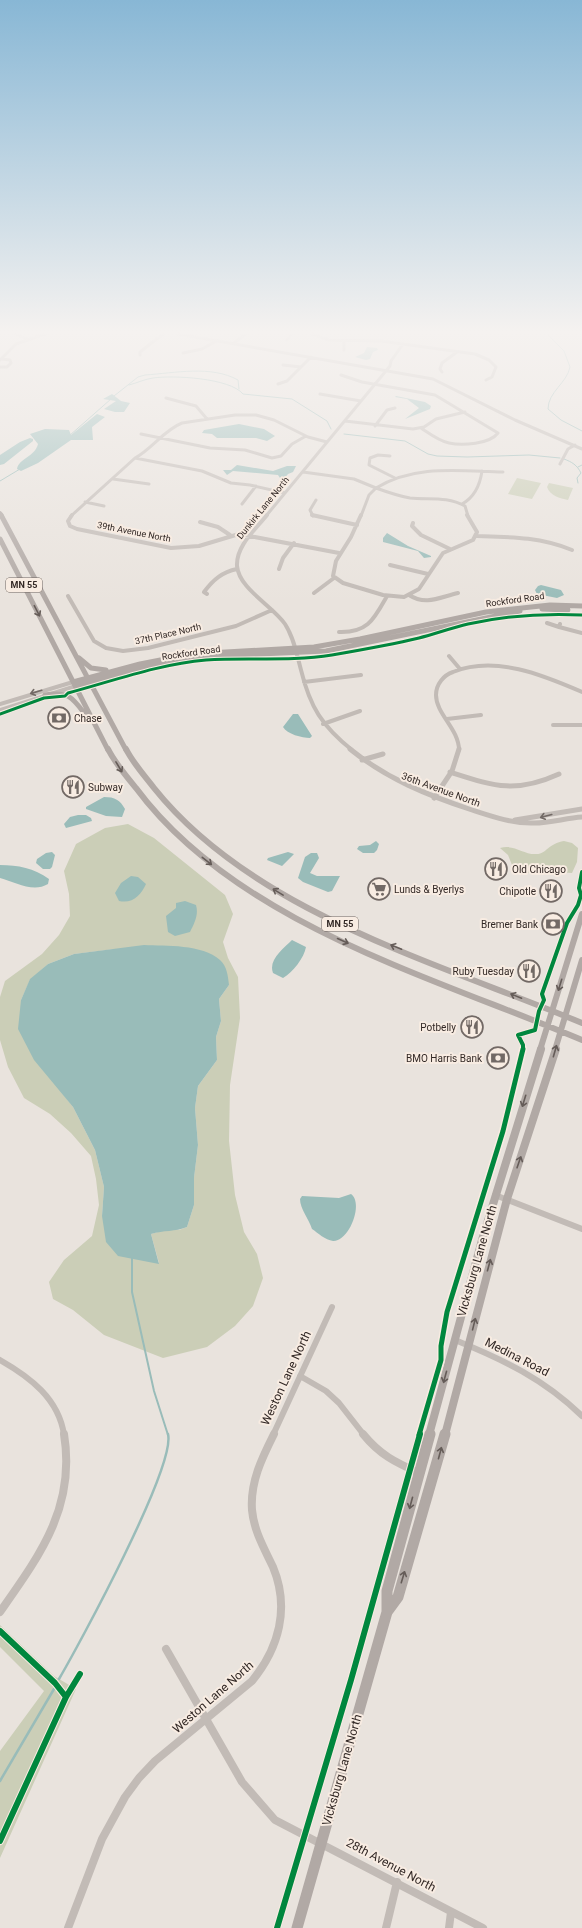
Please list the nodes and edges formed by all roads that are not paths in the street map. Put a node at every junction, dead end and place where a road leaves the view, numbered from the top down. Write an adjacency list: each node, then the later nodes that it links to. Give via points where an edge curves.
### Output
1 (178, 424): 12 (street)
2 (282, 424): 11 (street)
3 (342, 424): 13 (street, Dunkirk Lane North)
4 (363, 424): 8 (street)
5 (427, 424): 9 (street)
6 (485, 424): 9 (street, via 498,435 459,445 445,443)
7 (525, 424): 14 (street)
8 (375, 426): 9 (street, via 409,430)
9 (421, 428)
10 (141, 434): 12 (street)
11 (306, 436): 12 (street, via 275,458 245,450 210,448); 13 (street)
12 (162, 437): 17 (street, via 146,452)
13 (327, 442): 20 (street, Dunkirk Lane North)
14 (575, 445): 15 (street); 18 (street, via 568,449)
15 (582, 449)
16 (390, 456): 22 (street, via 374,455 370,458 369,465)
17 (135, 458): 23 (street); 25 (street, via 202,471 227,482)
18 (560, 464)
19 (482, 471): 21 (street); 22 (street, via 427,470); 31 (street, via 471,499)
20 (303, 472): 26 (street, via 347,478); 27 (street, Dunkirk Lane North)
21 (502, 472)
22 (395, 478): 26 (street)
23 (113, 479): 24 (street); 29 (street)
24 (149, 484)
25 (256, 486): 27 (street); 30 (street)
26 (377, 488): 31 (street, via 404,497 443,499); 36 (street, via 368,496)
27 (285, 493): 38 (street, Dunkirk Lane North)
28 (316, 500): 36 (street, via 310,510 312,516)
29 (85, 502): 32 (street); 37 (street, 39th Avenue North, via 69,518 68,523 77,529 171,548 194,547)
30 (242, 504)
31 (462, 504): 39 (street, via 476,529)
32 (104, 506)
33 (0, 513): 62 (main road, MN 55)
34 (200, 522): 37 (street, via 218,527)
35 (413, 523): 42 (street, via 416,532)
36 (357, 524): 44 (street, via 349,541)
37 (230, 535): 38 (street, 39th Avenue North)
38 (250, 536): 41 (street, 39th Avenue North); 47 (street, Dunkirk Lane North, via 237,555)
39 (477, 536): 42 (street, via 470,543); 43 (street, via 526,537)
40 (0, 539): 70 (main road, MN 55, one-way to 70)
41 (294, 543): 44 (street, 39th Avenue North); 46 (street, via 283,558)
42 (450, 549): 48 (street, via 440,557)
43 (572, 550)
44 (339, 553): 49 (street, via 333,572)
45 (390, 565): 48 (street)
46 (279, 569)
47 (237, 570): 51 (street, via 224,571 217,575 204,592); 57 (street, via 243,581)
48 (428, 574): 53 (street, via 418,591)
49 (334, 578): 50 (street); 55 (street)
50 (314, 593)
51 (207, 594)
52 (458, 594): 53 (street, via 427,602 416,600)
53 (409, 595): 55 (street)
54 (68, 596): 57 (street, 37th Place North, via 94,641 106,648 123,651 148,648 236,626)
55 (387, 596): 60 (street, via 368,626 353,632)
56 (582, 606): 63 (main road, Rockford Road, via 556,604 507,608)
57 (272, 610): 63 (street, via 284,624)
58 (582, 610): 63 (main road, Rockford Road, via 546,609 517,612 343,648)
59 (547, 623): 61 (street)
60 (338, 632)
61 (582, 634)
62 (69, 644): 65 (main road, via 92,669 103,671); 68 (main road, MN 55)
63 (296, 652): 65 (main road, Rockford Road, via 210,652); 68 (main road, Rockford Road, via 194,659); 69 (street, 36th Avenue North)
64 (449, 656): 66 (street)
65 (136, 666): 68 (main road, Rockford Road)
66 (460, 669): 71 (street, via 480,666 503,667 539,676); 77 (street, via 447,675 436,689 436,700)
67 (362, 675): 69 (street)
68 (88, 680): 70 (main road, Rockford Road); 92 (main road, MN 55, one-way to 68, via 321,915 266,884 226,857 173,812 140,773)
69 (304, 682): 78 (street, 36th Avenue North, via 311,704)
70 (74, 684): 72 (street); 73 (street, one-way to 73); 81 (main road, MN 55)
71 (582, 692)
72 (45, 695): 74 (street); 81 (main road, via 58,693 72,697)
73 (0, 704)
74 (0, 710)
75 (360, 711): 78 (street)
76 (480, 715): 77 (street)
77 (447, 719): 84 (street, via 460,750)
78 (323, 724): 83 (street, 36th Avenue North)
79 (553, 725): 80 (street)
80 (582, 725)
81 (99, 734): 95 (main road, MN 55, one-way to 95, via 123,774 150,808 184,842 233,881 286,913 345,942)
82 (383, 754): 83 (street)
83 (362, 760): 86 (street, 36th Avenue North, via 402,785)
84 (450, 772): 85 (street, via 508,788 529,787); 86 (street)
85 (559, 774)
86 (434, 798): 89 (street, 36th Avenue North)
87 (582, 809): 89 (street, 36th Avenue North, one-way to 89)
88 (582, 817): 89 (street, 36th Avenue North, via 531,824)
89 (509, 820)
90 (582, 914): 92 (main road, Vicksburg Lane North, one-way to 92)
91 (582, 960): 93 (main road, Vicksburg Lane North)
92 (552, 1011): 93 (main road, MN 55); 95 (main road, Vicksburg Lane North)
93 (566, 1016): 94 (main road, MN 55); 96 (main road, Vicksburg Lane North)
94 (582, 1023)
95 (548, 1025): 96 (main road, MN 55); 98 (main road, Vicksburg Lane North, one-way to 98)
96 (561, 1031): 97 (main road, MN 55); 99 (main road, Vicksburg Lane North, one-way to 96)
97 (582, 1040)
98 (495, 1195): 99 (street); 102 (main road, Vicksburg Lane North)
99 (507, 1199): 100 (street); 103 (main road, Vicksburg Lane North, one-way to 99)
100 (582, 1229)
101 (332, 1307): 105 (street, Weston Lane North)
102 (455, 1340): 103 (street, Medina Road); 107 (main road, Vicksburg Lane North, one-way to 107)
103 (468, 1345): 106 (street, Medina Road, via 534,1376 566,1400); 109 (main road, Vicksburg Lane North, one-way to 103, via 398,1597 434,1475)
104 (0, 1360): 108 (street, via 22,1370 52,1402 63,1426 66,1446 66,1486 54,1527 44,1548)
105 (300, 1376): 107 (street, via 326,1391 339,1403 374,1447 389,1459); 111 (street, Weston Lane North, via 261,1461 252,1493 255,1526 279,1584 282,1619 278,1636 264,1668)
106 (582, 1416)
107 (419, 1473): 109 (main road, Vicksburg Lane North, one-way to 109, via 387,1591)
108 (0, 1612)
109 (387, 1612): 112 (main road, Vicksburg Lane North)
110 (166, 1649): 111 (street, 28th Avenue North)
111 (208, 1718): 112 (street, 28th Avenue North, via 229,1760 258,1802 275,1820); 115 (street, Weston Lane North, via 140,1775 126,1793 104,1834)
112 (321, 1843): 113 (street, 28th Avenue North); 116 (main road, Vicksburg Lane North)
113 (397, 1882): 114 (street, 28th Avenue North); 117 (street)
114 (451, 1912): 118 (street); 119 (street, 28th Avenue North)
115 (68, 1928)
116 (297, 1928)
117 (386, 1928)
118 (449, 1928)
119 (483, 1928)

